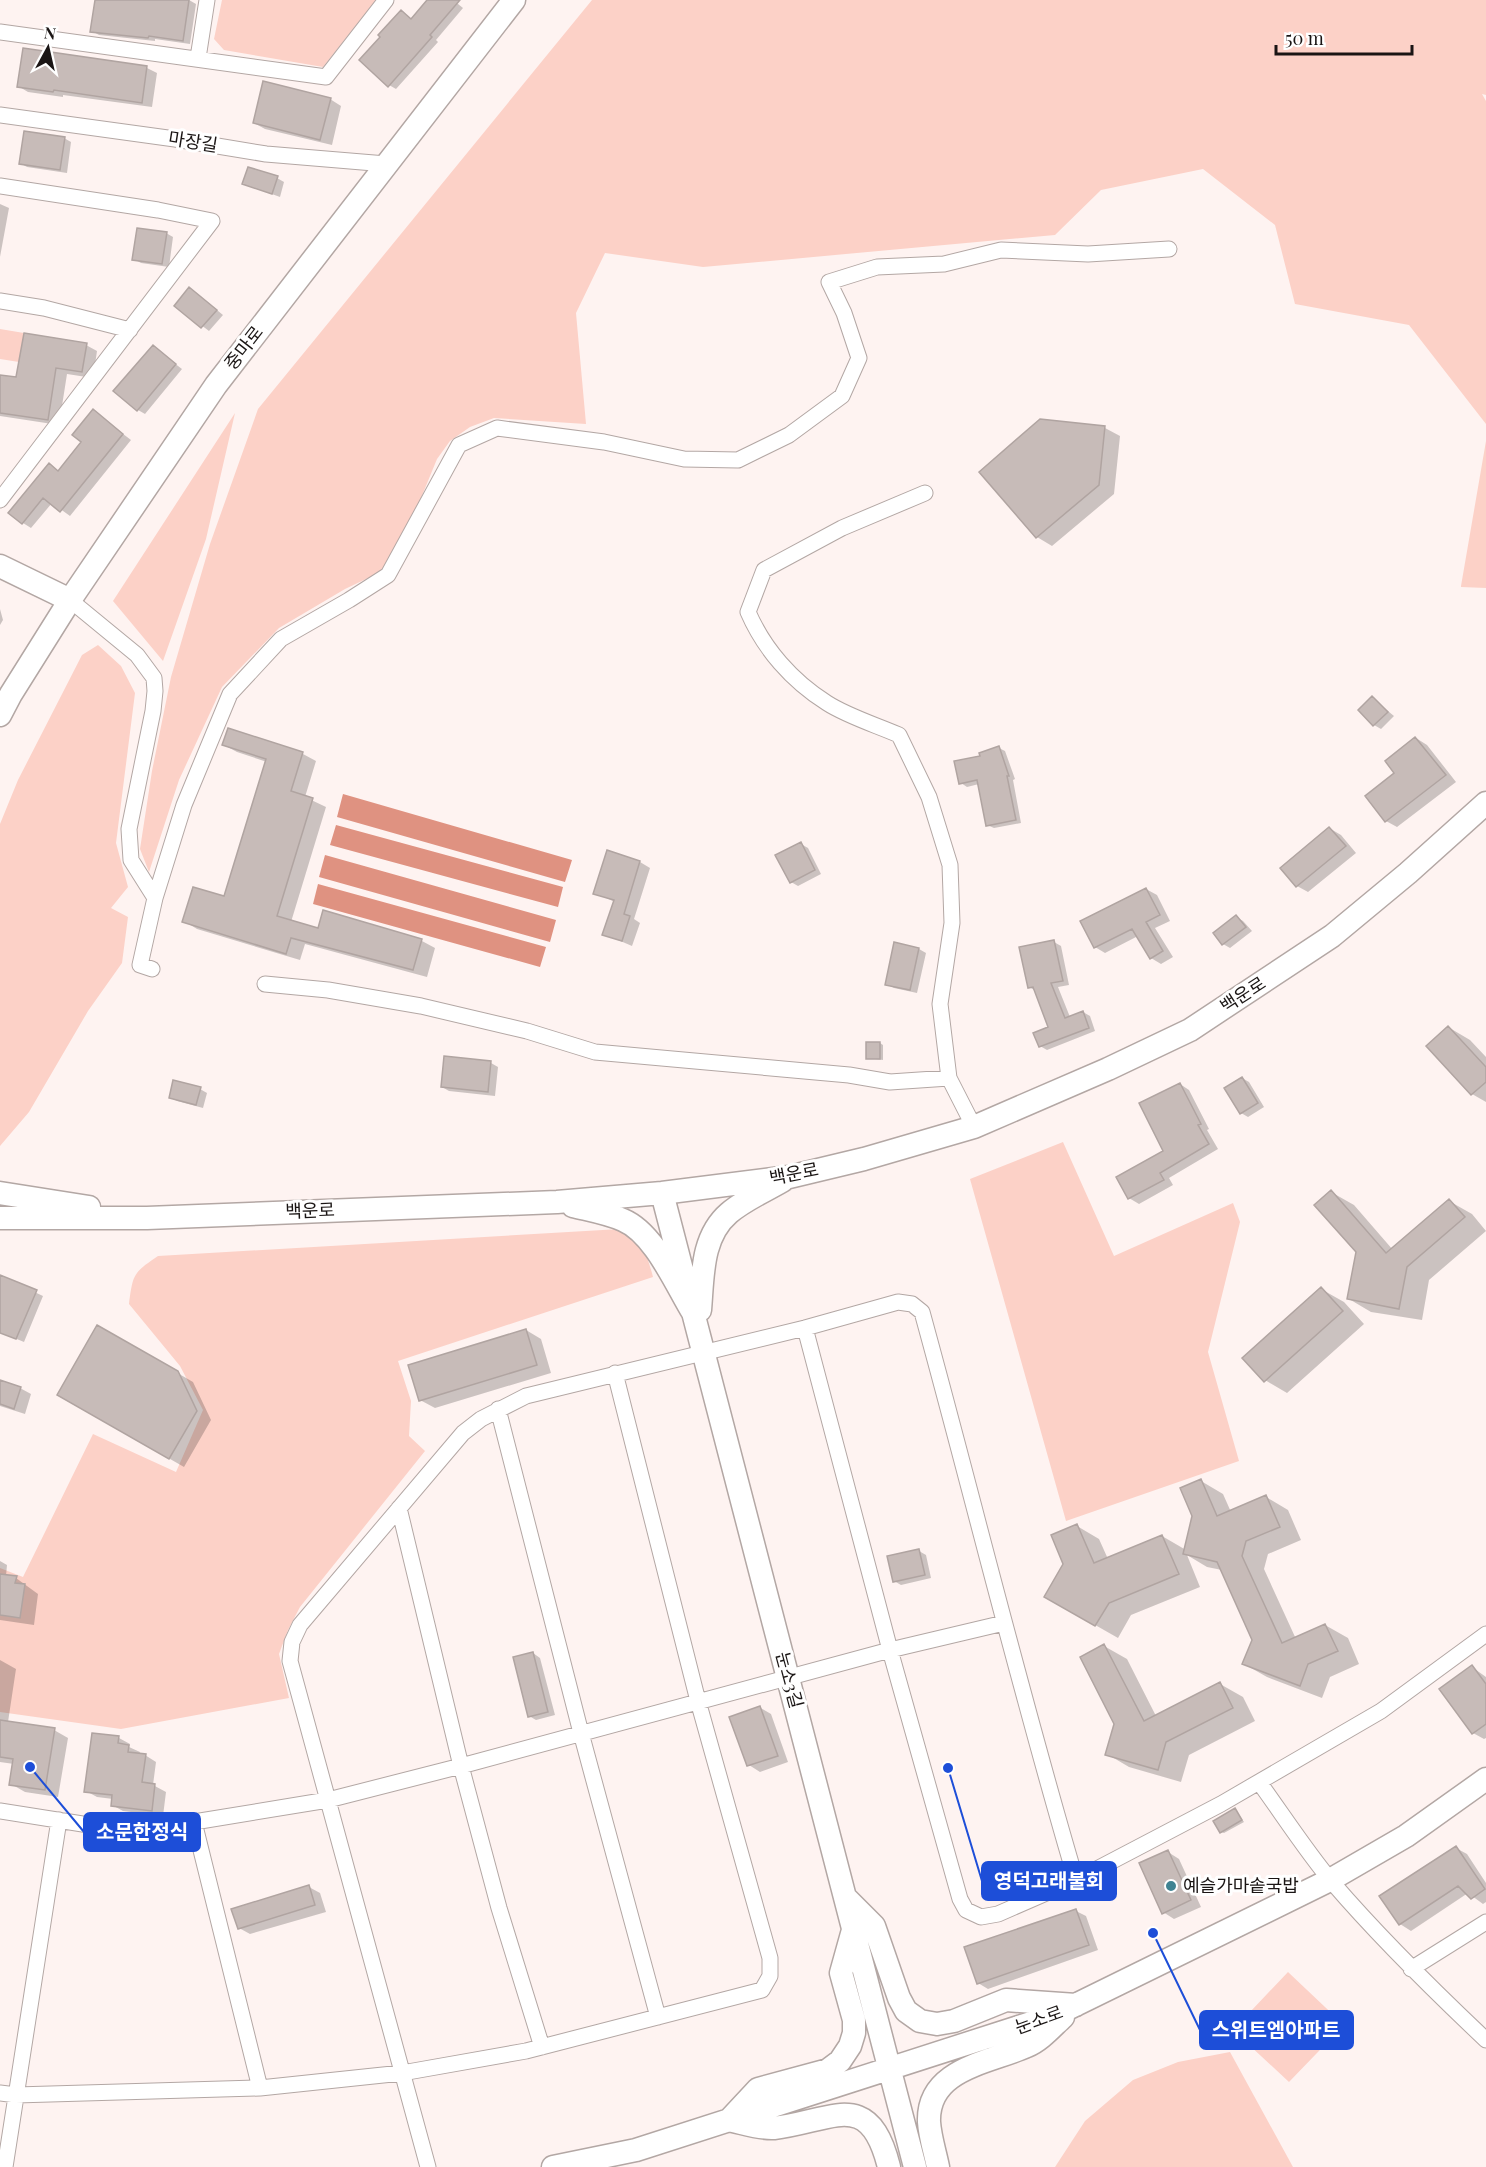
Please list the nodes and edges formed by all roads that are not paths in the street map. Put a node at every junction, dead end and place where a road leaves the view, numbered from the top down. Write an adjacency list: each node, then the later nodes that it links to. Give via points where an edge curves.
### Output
1 (207, 0): 5 (street)
2 (386, 0): 5 (street, via 326,77)
3 (514, 0): 7 (street, 중마로)
4 (0, 32): 5 (street)
5 (198, 58)
6 (0, 115): 7 (street, 마장길, via 266,154)
7 (386, 164): 15 (street, 중마로, via 216,385)
8 (0, 186): 11 (street, via 212,221)
9 (1169, 249): 19 (street, via 1088,254 1001,250 944,264 877,267 829,282 859,358 842,396 789,435 738,460 684,459 604,442 497,428 459,445 388,575 281,639 230,694 184,805)
10 (0, 301): 11 (street)
11 (130, 330): 13 (street)
12 (925, 493): 22 (street, via 842,528 764,570 748,612 759,636 795,679 828,704 899,735 929,797 950,865 951,923 940,1004)
13 (0, 500)
14 (0, 566): 15 (street)
15 (70, 600): 16 (street, 중마로); 19 (street, via 137,655 154,678 153,711 129,829 131,860)
16 (5, 693): 17 (street, 중마로)
17 (0, 715)
18 (1486, 803): 23 (street, 백운로, via 1332,936 1190,1030)
19 (155, 898): 20 (street, via 140,965)
20 (152, 969)
21 (265, 984): 22 (street, via 422,1006 595,1052 890,1082)
22 (949, 1078): 23 (street)
23 (974, 1127): 24 (street, 백운로)
24 (789, 1177): 26 (street, 백운로); 30 (street, via 729,1213 712,1236 705,1253 700,1310)
25 (0, 1193): 29 (street)
26 (662, 1193): 27 (street, 백운로); 30 (street, 눈소3길)
27 (557, 1202): 29 (street, 백운로); 30 (street, via 623,1220 642,1232)
28 (0, 1218): 29 (street, 백운로)
29 (147, 1218)
30 (692, 1311): 32 (street, 눈소3길)
31 (805, 1328): 32 (street); 36 (street, via 898,1302 912,1304 922,1312); 38 (street)
32 (703, 1352): 33 (street); 39 (street, 눈소3길)
33 (615, 1374): 34 (street, via 526,1396); 40 (street)
34 (498, 1409): 35 (street, via 463,1433); 41 (street)
35 (399, 1508): 42 (street); 45 (street, via 300,1625 292,1642 290,1660)
36 (1004, 1623): 38 (street); 49 (street)
37 (1486, 1634): 44 (street, via 1381,1711)
38 (890, 1650): 39 (street); 49 (street, via 966,1911 981,1917 998,1914)
39 (788, 1677): 40 (street); 51 (street, 눈소3길)
40 (698, 1701): 41 (street); 56 (street, via 770,1958 770,1976 762,1990)
41 (581, 1733): 42 (street); 56 (street)
42 (461, 1766): 45 (street); 58 (street)
43 (1486, 1779): 50 (street, 눈소로, via 1406,1836)
44 (1259, 1782): 49 (street); 50 (street)
45 (328, 1800): 48 (street); 60 (street)
46 (0, 1811): 47 (street)
47 (59, 1820): 48 (street, via 114,1829); 63 (street)
48 (194, 1822): 61 (street)
49 (1076, 1880)
50 (1330, 1880): 54 (street); 55 (street, 눈소로)
51 (844, 1896): 53 (street, 눈소3길); 55 (street, via 874,1926 899,1998 906,2011 920,2021 954,2021 1005,2000)
52 (1486, 1922): 54 (street)
53 (853, 1928): 59 (street, 눈소3길); 64 (street, via 841,1973 854,2020 850,2046 828,2070 758,2089)
54 (1411, 1969): 57 (street)
55 (1077, 2005): 59 (street, 눈소로); 70 (street, via 1030,2045 956,2073 942,2084 929,2118)
56 (658, 2018): 58 (street)
57 (1486, 2040)
58 (542, 2047): 60 (street)
59 (890, 2069): 64 (street, 눈소로); 69 (street, 눈소3길)
60 (402, 2073): 61 (street); 66 (street)
61 (260, 2088): 63 (street)
62 (0, 2093): 63 (street)
63 (16, 2095): 65 (street)
64 (729, 2120): 67 (street, 눈소로, via 636,2150); 68 (street, via 772,2128 843,2114 858,2116 873,2126)
65 (5, 2167)
66 (428, 2167)
67 (553, 2167)
68 (889, 2167)
69 (915, 2167)
70 (938, 2167)

